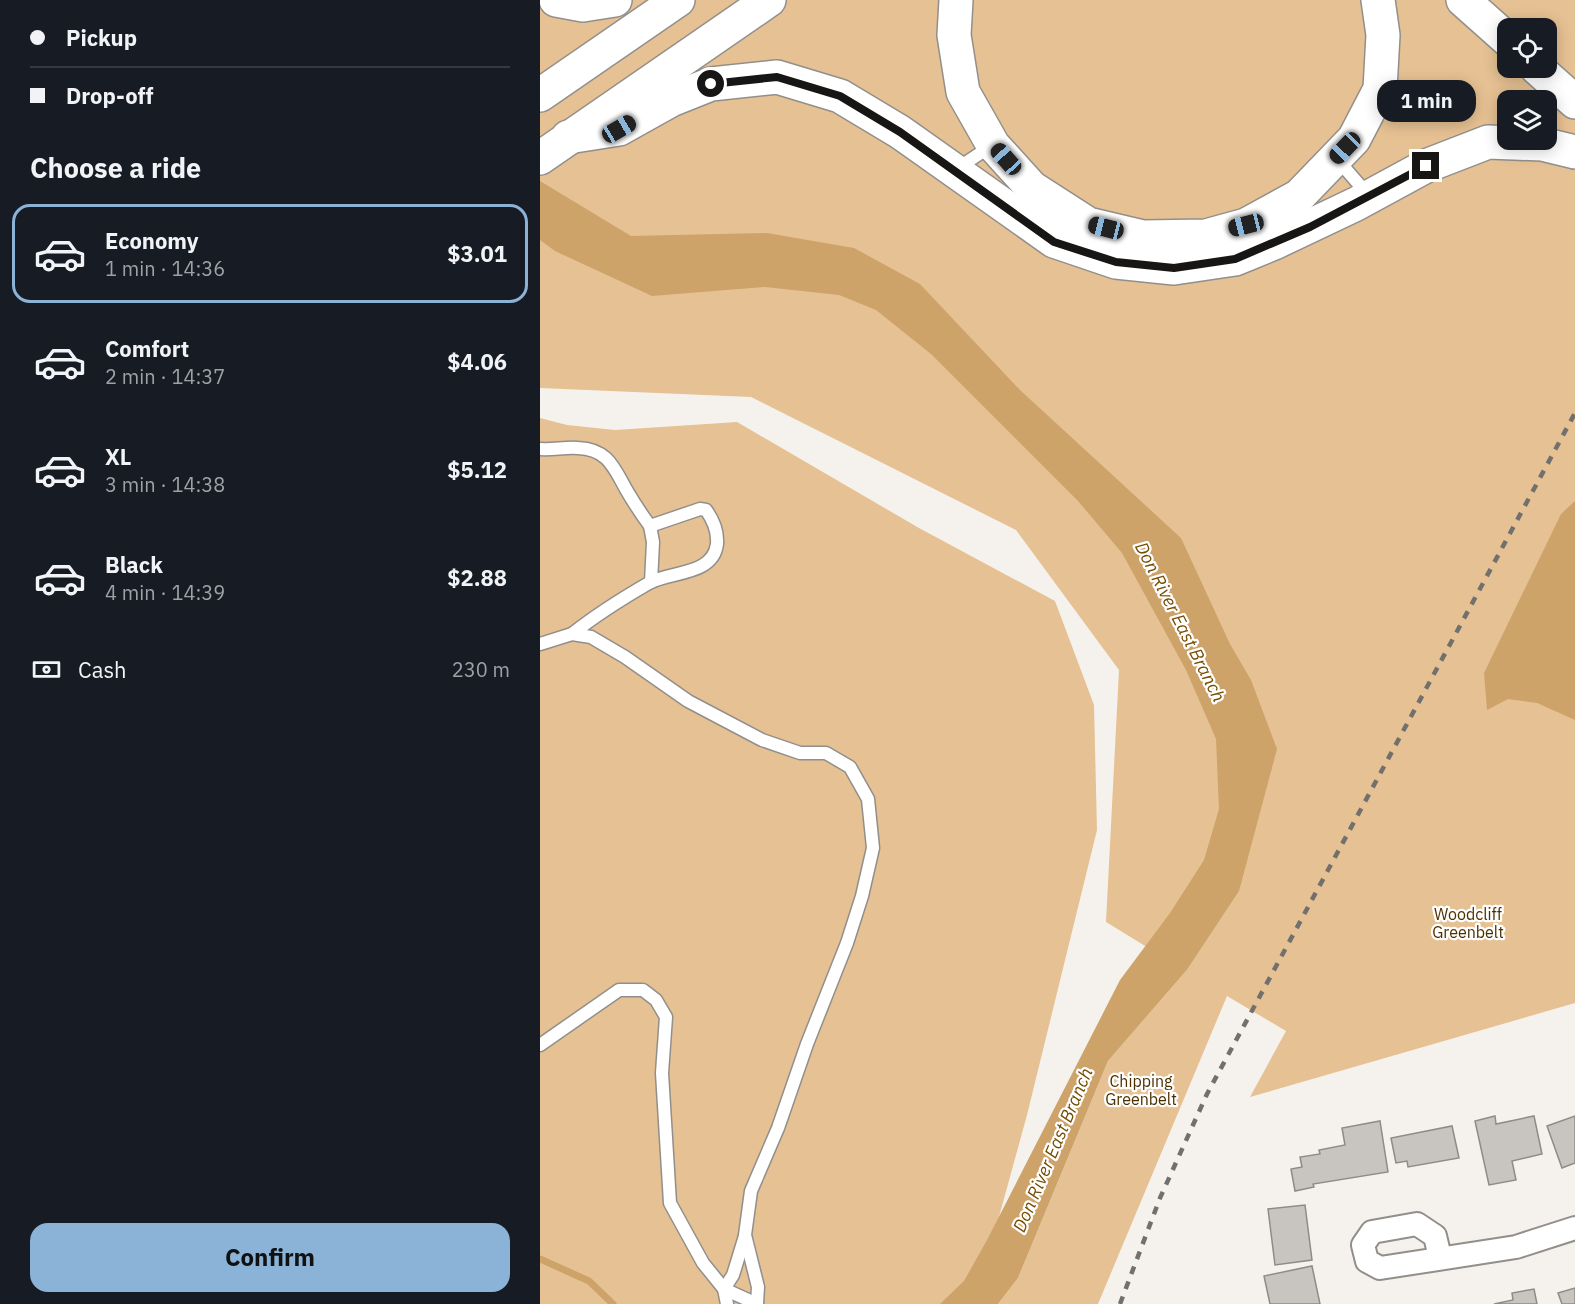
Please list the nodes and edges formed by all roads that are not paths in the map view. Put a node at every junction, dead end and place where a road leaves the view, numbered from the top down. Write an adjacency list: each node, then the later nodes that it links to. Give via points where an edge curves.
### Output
1 (556, 0): 2 (main road, via 584,5)
2 (615, 0)
3 (678, 0): 10 (main road)
4 (769, 0): 12 (main road)
5 (956, 0): 13 (main road, via 954,34 963,92)
6 (1378, 0): 15 (main road, via 1383,35 1380,89 1354,139)
7 (1463, 0): 8 (main road)
8 (1497, 30)
9 (1548, 78): 11 (main road)
10 (552, 86)
11 (1575, 102)
12 (568, 137): 16 (main road); 17 (main road, via 619,129 671,100 711,84 777,77 840,96)
13 (993, 145): 15 (main road, via 1032,188 1088,224 1143,237 1206,236 1246,225 1299,196); 17 (lane)
14 (1575, 152): 18 (main road, via 1542,144 1488,142 1426,166)
15 (1336, 157): 18 (lane)
16 (540, 158)
17 (954, 170): 18 (main road, via 1054,242 1116,262 1174,268 1235,259)
18 (1370, 196)
19 (540, 449): 20 (lane, via 579,448 597,452 621,475 626,490)
20 (650, 526): 21 (lane); 21 (lane, via 700,509 706,510 718,535 711,559 693,570)
21 (651, 582): 22 (lane)
22 (572, 634): 23 (lane); 26 (lane, via 591,637 688,702 762,740 800,753 826,753 850,767 868,799 873,848 862,896 778,1128 751,1191)
23 (540, 645)
24 (540, 1045): 28 (lane, via 620,990 643,990 656,1000 666,1017 662,1073 670,1203 704,1263)
25 (1575, 1228): 27 (street, via 1516,1247)
26 (745, 1235): 28 (lane, via 733,1275); 30 (lane, via 758,1287)
27 (1440, 1257)
28 (724, 1289): 29 (lane); 30 (lane)
29 (727, 1304)
30 (757, 1304)

